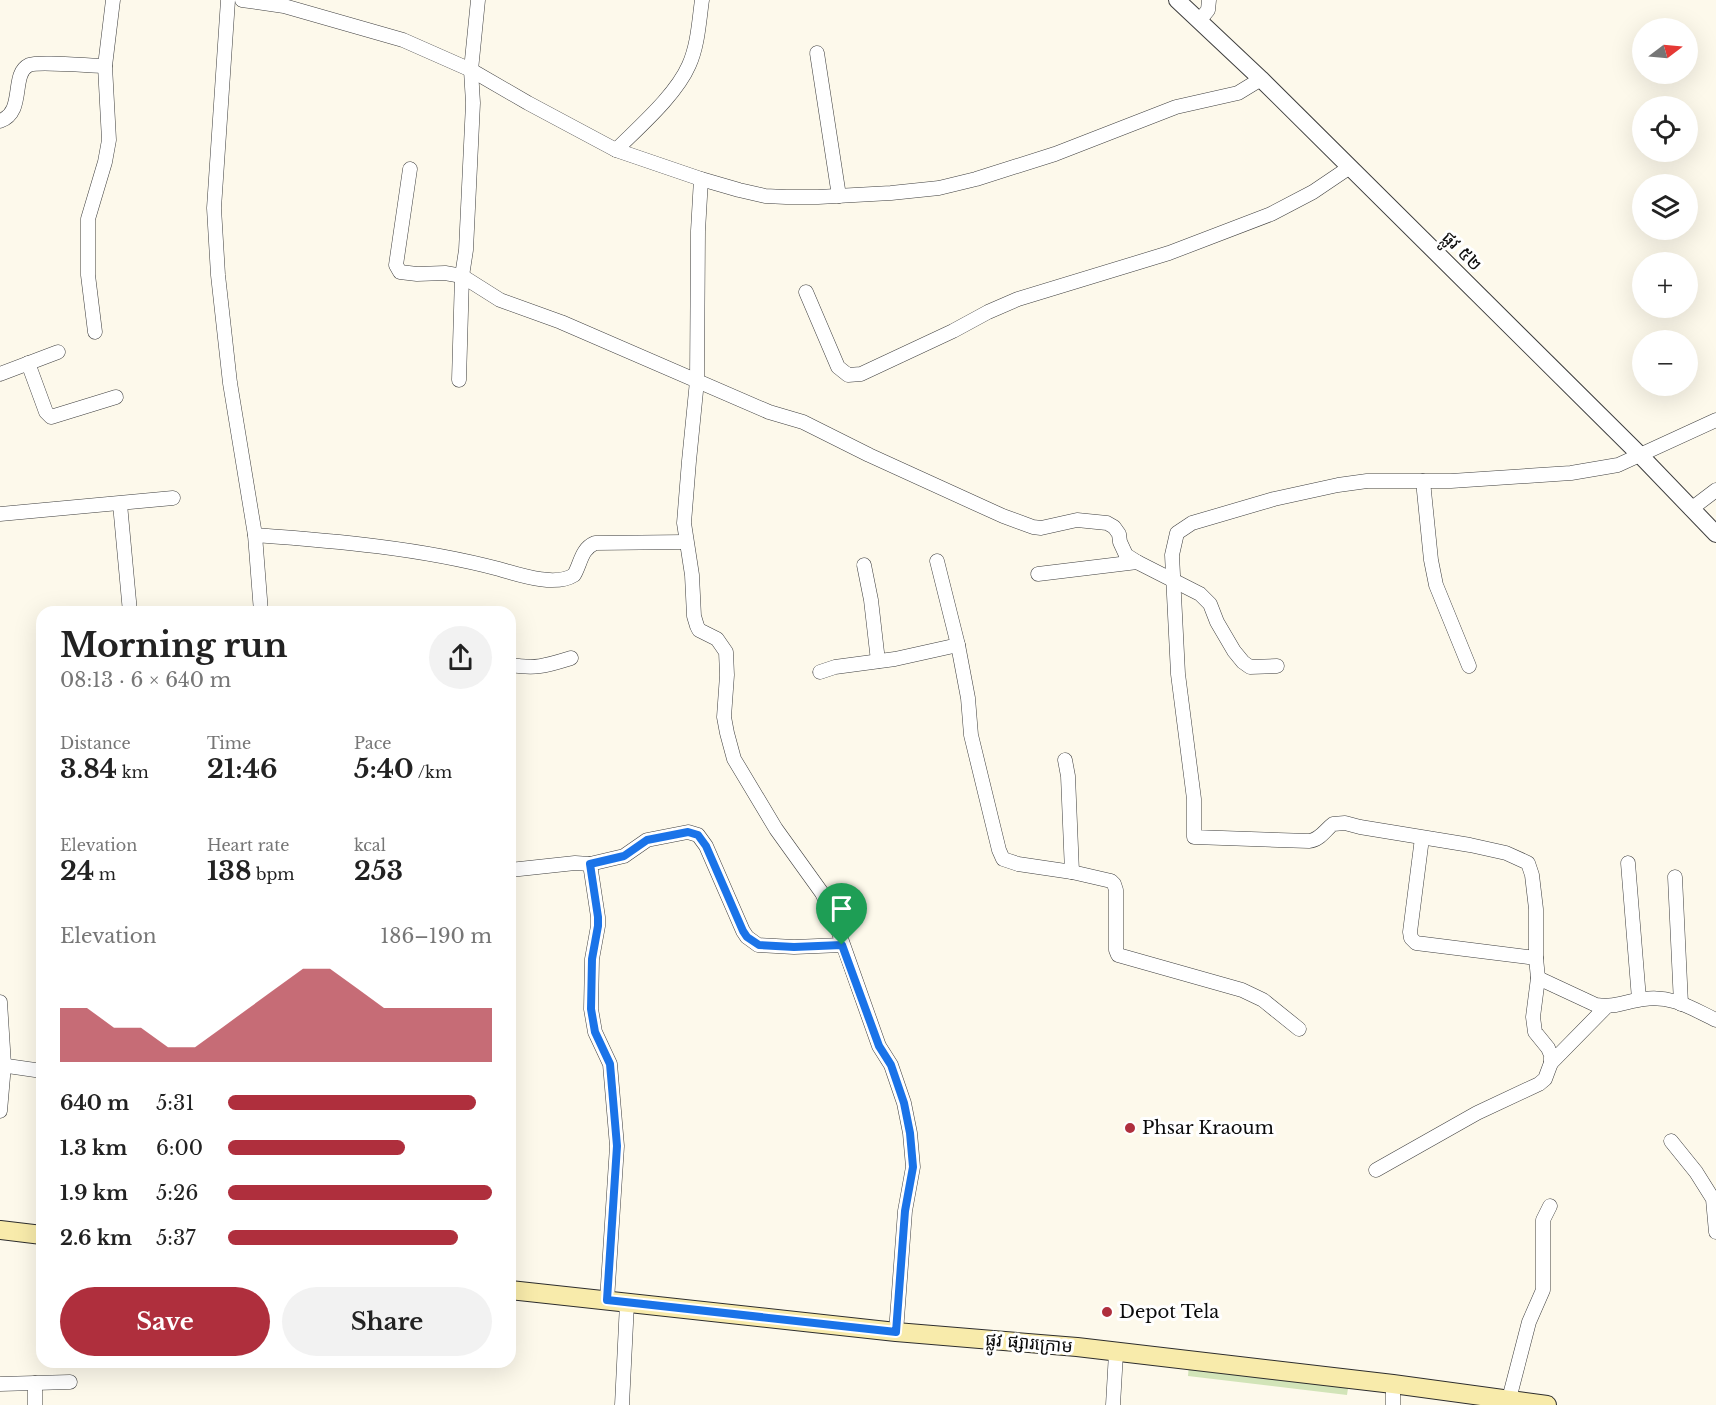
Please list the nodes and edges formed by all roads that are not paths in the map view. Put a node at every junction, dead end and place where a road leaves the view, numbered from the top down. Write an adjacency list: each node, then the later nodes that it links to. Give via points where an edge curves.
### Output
1 (113, 0): 11 (street)
2 (228, 0): 38 (street, via 214,208 230,383)
3 (242, 0): 8 (street)
4 (478, 0): 12 (street)
5 (702, 0): 15 (street, via 690,64 677,87)
6 (1177, 0): 9 (street, ផ្លូវ ៥២)
7 (1209, 0): 9 (street, via 1208,10)
8 (284, 3): 12 (street, via 403,40)
9 (1199, 21): 13 (street, ផ្លូវ ៥២)
10 (817, 53): 19 (street)
11 (105, 66): 14 (street, via 27,66 20,78 14,108); 22 (street, via 109,140 88,219 88,275)
12 (471, 70): 15 (street); 20 (street, via 473,114)
13 (1261, 79): 16 (street, ផ្លូវ ៥២); 19 (street, via 1238,93 1176,107 1055,154 976,179 939,188)
14 (0, 121)
15 (616, 150): 18 (street)
16 (1350, 167): 21 (street, via 1271,214 1169,253 1018,299 861,374 848,375 838,367); 30 (street, ផ្លូវ ៥២)
17 (410, 169): 20 (street, via 396,265 400,272)
18 (701, 179): 19 (street, via 765,196); 27 (street)
19 (839, 196)
20 (462, 276): 26 (street); 27 (street, via 500,300)
21 (806, 292)
22 (95, 332)
23 (58, 352): 24 (street)
24 (28, 363): 25 (street); 28 (street, via 51,417)
25 (0, 374)
26 (459, 381)
27 (697, 381): 39 (street, via 684,523); 41 (street, via 803,422 1033,527 1077,520 1107,523 1117,530 1126,555)
28 (117, 398)
29 (1716, 420): 30 (street)
30 (1640, 455): 31 (street, via 1618,465 1570,473); 35 (street, ផ្លូវ ៥២)
31 (1423, 481): 44 (street, via 1338,485 1192,523 1177,533 1172,555); 52 (street, via 1433,573)
32 (1716, 490): 35 (street)
33 (173, 498): 34 (street)
34 (120, 504): 36 (street); 45 (street)
35 (1691, 509): 37 (street, ផ្លូវ ៥២)
36 (0, 514)
37 (1716, 534)
38 (255, 535): 39 (street, via 374,545 546,580 574,575 584,552 595,543); 46 (street)
39 (686, 542): 61 (street, via 697,626 702,633 717,639 726,652 724,717 734,759 776,829 822,893)
40 (937, 561): 47 (street)
41 (1137, 562): 43 (street); 44 (street)
42 (864, 565): 49 (street)
43 (1038, 574)
44 (1173, 579): 51 (street, via 1210,604 1243,662 1250,666); 55 (street, via 1178,674 1194,799 1194,837 1309,841 1320,837 1333,824 1345,823)
45 (129, 606)
46 (261, 606)
47 (958, 645): 49 (street); 59 (street, via 971,735 1000,854 1009,862)
48 (571, 658): 50 (street, via 542,667)
49 (878, 662): 53 (street)
50 (516, 666)
51 (1277, 666)
52 (1468, 666)
53 (820, 672)
54 (1065, 760): 59 (street)
55 (1422, 838): 62 (street, via 1506,853 1528,864 1536,909); 62 (street, via 1411,938 1416,943)
56 (1628, 863): 64 (street)
57 (590, 864): 58 (street); 61 (street, via 624,856 647,840 693,832 706,846 750,940 759,945 794,947); 81 (street, via 598,917 591,1009 595,1032 610,1064 617,1146)
58 (516, 869)
59 (1072, 872): 69 (street, via 1114,884 1118,955 1242,990 1263,1000)
60 (1675, 877): 66 (street)
61 (842, 945): 83 (street, via 879,1046 891,1065 910,1133 913,1167 905,1211)
62 (1536, 958): 63 (street)
63 (1538, 978): 67 (street); 70 (street, via 1535,1032 1548,1048)
64 (1639, 999): 66 (street, via 1664,997); 67 (street)
65 (0, 1002): 71 (street)
66 (1681, 1004): 68 (street)
67 (1606, 1007): 70 (street)
68 (1716, 1020)
69 (1299, 1029)
70 (1551, 1063): 75 (street, via 1539,1084 1477,1113)
71 (2, 1065): 72 (street); 73 (street)
72 (36, 1070)
73 (0, 1112)
74 (1671, 1141): 78 (street, via 1713,1199)
75 (1376, 1170)
76 (1550, 1206): 89 (street, via 1543,1220 1543,1290 1529,1322)
77 (0, 1230): 79 (main road)
78 (1716, 1232)
79 (36, 1234)
80 (516, 1291): 81 (main road, ផ្លូវ ផ្សារក្រោម)
81 (607, 1300): 82 (main road, ផ្លូវ ផ្សារក្រោម)
82 (627, 1302): 83 (main road, ផ្លូវ ផ្សារក្រោម); 91 (street)
83 (896, 1332): 84 (main road, ផ្លូវ ផ្សារក្រោម)
84 (1116, 1353): 88 (main road, ផ្លូវ ផ្សារក្រោម); 92 (street)
85 (70, 1382): 86 (street)
86 (35, 1383): 87 (street); 90 (street)
87 (0, 1384)
88 (1393, 1384): 89 (main road, ផ្លូវ ផ្សារក្រោម); 93 (street)
89 (1509, 1399): 94 (main road, ផ្លូវ ផ្សារក្រោម)
90 (35, 1405)
91 (622, 1405)
92 (1113, 1405)
93 (1392, 1405)
94 (1547, 1405)

